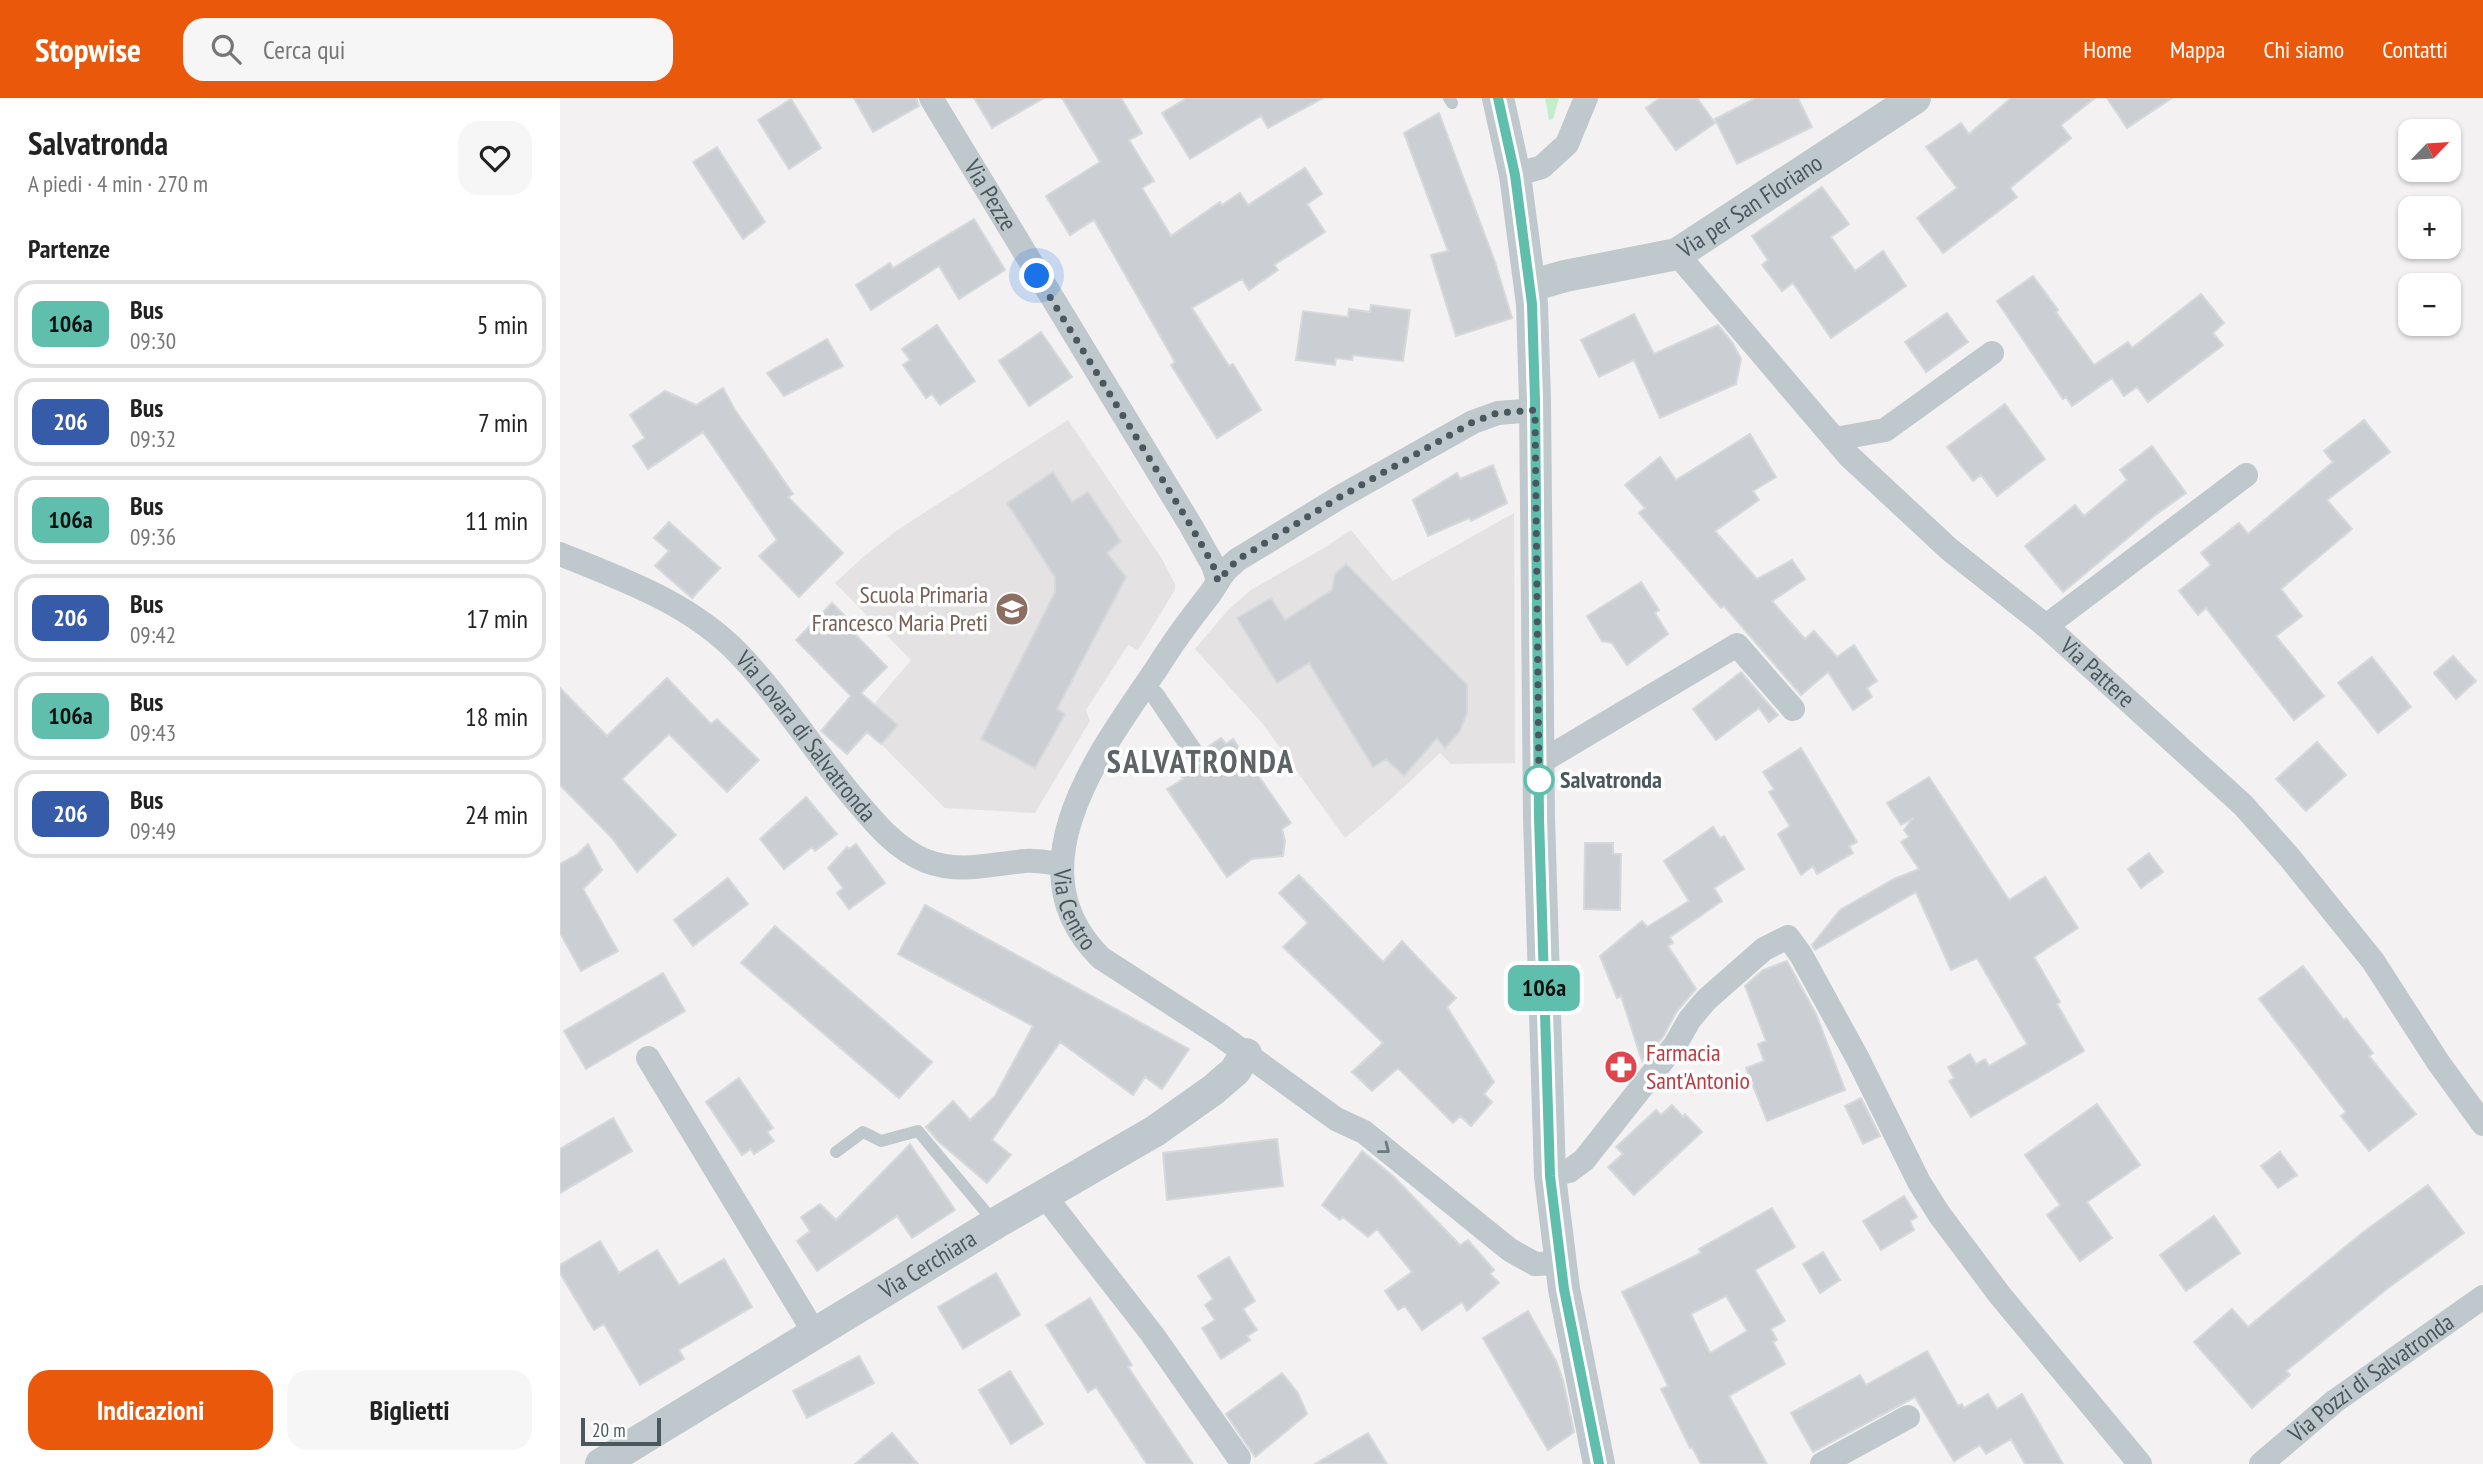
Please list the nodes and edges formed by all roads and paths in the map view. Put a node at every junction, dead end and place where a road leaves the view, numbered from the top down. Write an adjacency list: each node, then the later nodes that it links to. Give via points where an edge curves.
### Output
1 (931, 98): 13 (street, Via Pezze, via 1191,526)
2 (1498, 98): 5 (street)
3 (1586, 98): 5 (street, via 1567,144 1542,167)
4 (1915, 98): 6 (street, Via per San Floriano)
5 (1515, 175): 7 (street)
6 (1678, 254): 7 (street, Via per San Floriano); 10 (street, Via Pattere)
7 (1530, 286): 9 (street)
8 (1992, 353): 10 (street, via 1885,430)
9 (1535, 410): 13 (street, Via Centro, via 1497,413 1473,422 1237,560); 18 (street)
10 (1835, 439): 14 (street, Via Pattere, via 1949,549)
11 (2246, 475): 14 (street)
12 (560, 555): 19 (street, Via Lovara di Salvatronda, via 661,597 715,632 753,670 872,818 909,852 931,863 960,868 1028,860)
13 (1218, 581): 19 (street, Via Centro, via 1084,783 1071,816)
14 (2046, 626): 22 (street, Via Pattere, via 2243,804 2373,961)
15 (1154, 695): 17 (street)
16 (1793, 709): 18 (street, via 1737,645)
17 (1195, 754)
18 (1539, 763): 24 (street)
19 (1062, 864): 20 (street, Via Centro, via 1071,912 1092,949)
20 (1246, 1055): 25 (street, Via Cerchiara, via 1235,1071 1189,1108); 27 (street, Via Centro, one-way to 27, via 1327,1113 1364,1132 1518,1256 1535,1264)
21 (648, 1058): 29 (street)
22 (2483, 1124)
23 (836, 1152): 26 (lane, via 863,1132 881,1141 918,1131)
24 (1550, 1176): 27 (street); 35 (street, via 1569,1171 1584,1160 1675,1045 1690,1018 1724,983 1764,949 1788,937 1939,1214)
25 (1044, 1195): 26 (street, Via Cerchiara); 31 (street, via 1152,1334)
26 (996, 1223): 29 (street, Via Cerchiara)
27 (1560, 1263): 33 (street)
28 (2483, 1297): 36 (street, Via Pozzi di Salvatronda, via 2335,1401)
29 (814, 1332): 32 (street, Via Cerchiara)
30 (1908, 1417): 34 (street)
31 (1239, 1458)
32 (601, 1464)
33 (1599, 1464)
34 (1822, 1464)
35 (2140, 1464)
36 (2261, 1464)

